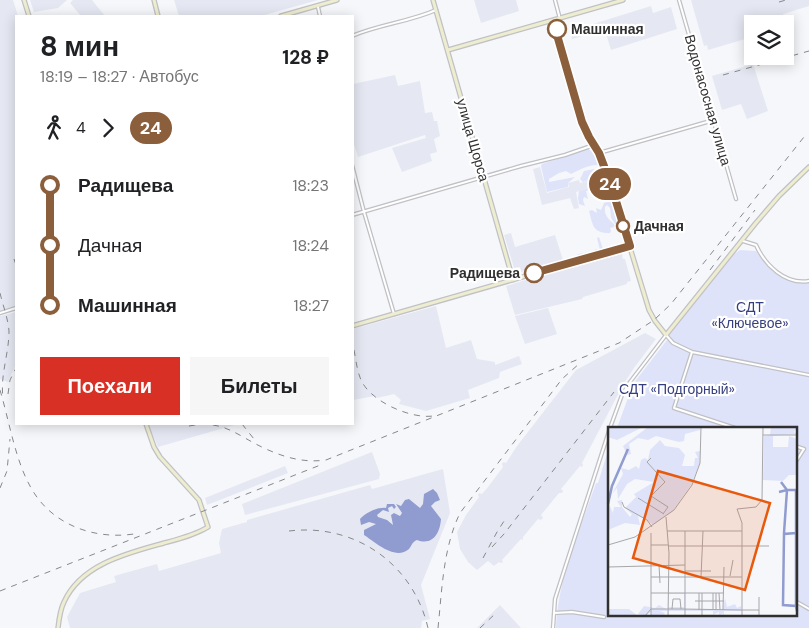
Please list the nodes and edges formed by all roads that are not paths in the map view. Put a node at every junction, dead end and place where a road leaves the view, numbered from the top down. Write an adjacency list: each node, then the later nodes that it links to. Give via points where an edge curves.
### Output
1 (24, 0): 11 (street)
2 (154, 0): 12 (street)
3 (337, 0): 9 (street)
4 (433, 0): 10 (street, улица Щорса)
5 (555, 0): 15 (street)
6 (623, 0): 8 (street)
7 (679, 0): 18 (street, Водонасосная улица)
8 (617, 1): 15 (street)
9 (317, 6): 13 (street); 14 (street)
10 (436, 10): 16 (street); 17 (street, улица Щорса)
11 (29, 15)
12 (158, 15)
13 (285, 15)
14 (320, 15)
15 (560, 19): 17 (street); 19 (street, via 557,35 582,122)
16 (354, 35)
17 (448, 50): 23 (street, улица Щорса)
18 (714, 120): 20 (street); 24 (street, Водонасосная улица)
19 (594, 145): 20 (street); 23 (street)
20 (599, 153): 28 (street)
21 (809, 167): 27 (street, via 779,196)
22 (354, 173): 25 (street)
23 (484, 177): 25 (street); 29 (street, улица Щорса)
24 (736, 199)
25 (364, 212): 26 (street); 33 (street)
26 (354, 214)
27 (743, 241): 30 (street, via 756,245 769,265 782,276); 35 (street)
28 (630, 246): 29 (street); 35 (street, via 650,310)
29 (513, 280): 33 (street)
30 (809, 281)
31 (15, 308): 32 (street)
32 (0, 313)
33 (394, 314): 34 (street)
34 (354, 325)
35 (666, 335): 36 (street, via 673,343); 39 (street, via 622,395)
36 (692, 352): 37 (street); 40 (street, via 674,408)
37 (809, 376)
38 (146, 425): 48 (street, via 160,457 199,500 208,527 95,568 67,595)
39 (611, 427)
40 (731, 427)
41 (608, 436): 46 (street, via 560,583)
42 (796, 446): 43 (street, via 804,448)
43 (796, 461)
44 (796, 602): 45 (street)
45 (809, 609)
46 (554, 613): 47 (street); 49 (street)
47 (604, 617)
48 (58, 628)
49 (553, 628)

